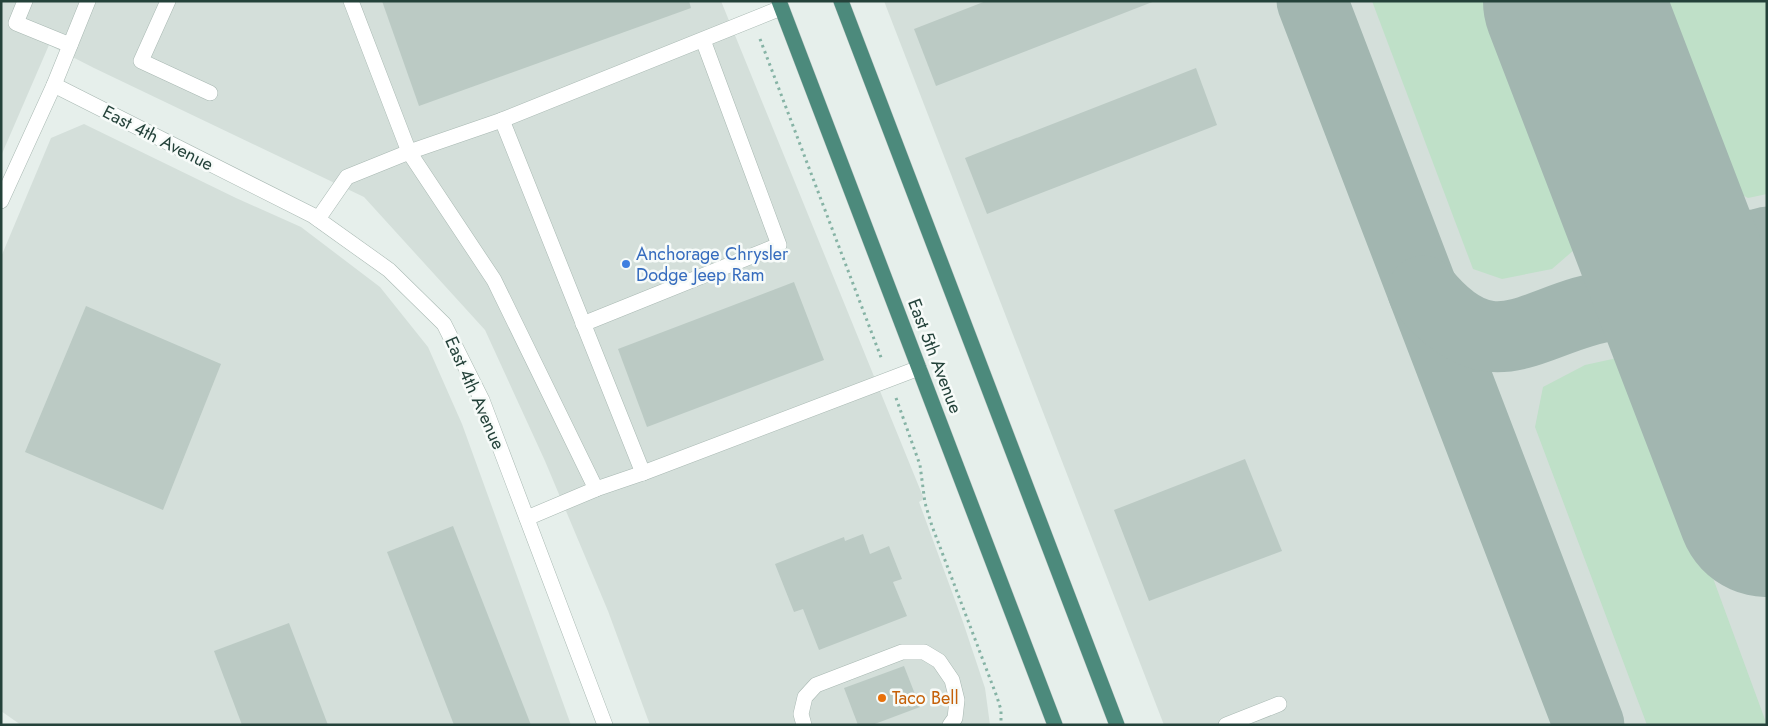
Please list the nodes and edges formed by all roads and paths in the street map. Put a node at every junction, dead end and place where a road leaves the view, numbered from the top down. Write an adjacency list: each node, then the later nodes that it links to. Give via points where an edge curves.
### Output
1 (25, 1): 8 (street, via 16,23)
2 (88, 1): 8 (street)
3 (168, 1): 10 (street, via 141,62)
4 (352, 1): 12 (street)
5 (841, 1): 25 (highway)
6 (780, 5): 7 (street); 16 (highway, East 5th Avenue)
7 (703, 40): 11 (street); 15 (street, via 779,245)
8 (70, 45): 9 (street)
9 (54, 85): 13 (street); 14 (street, East 4th Avenue)
10 (210, 93)
11 (502, 120): 12 (street); 15 (street)
12 (409, 152): 14 (street, via 346,177); 18 (street, via 494,280)
13 (1, 201)
14 (318, 219): 19 (street, East 4th Avenue, via 389,270 444,324 482,400)
15 (582, 324): 17 (street)
16 (919, 368): 17 (street); 24 (highway, East 5th Avenue)
17 (642, 473): 18 (street)
18 (596, 489): 19 (street)
19 (527, 518): 21 (street, East 4th Avenue)
20 (1278, 704): 26 (street)
21 (605, 725)
22 (804, 725): 23 (street, via 801,714 805,697 816,685 902,652 924,652 939,661 952,680 957,700 955,718)
23 (950, 725)
24 (1055, 725)
25 (1118, 725)
26 (1226, 725)

